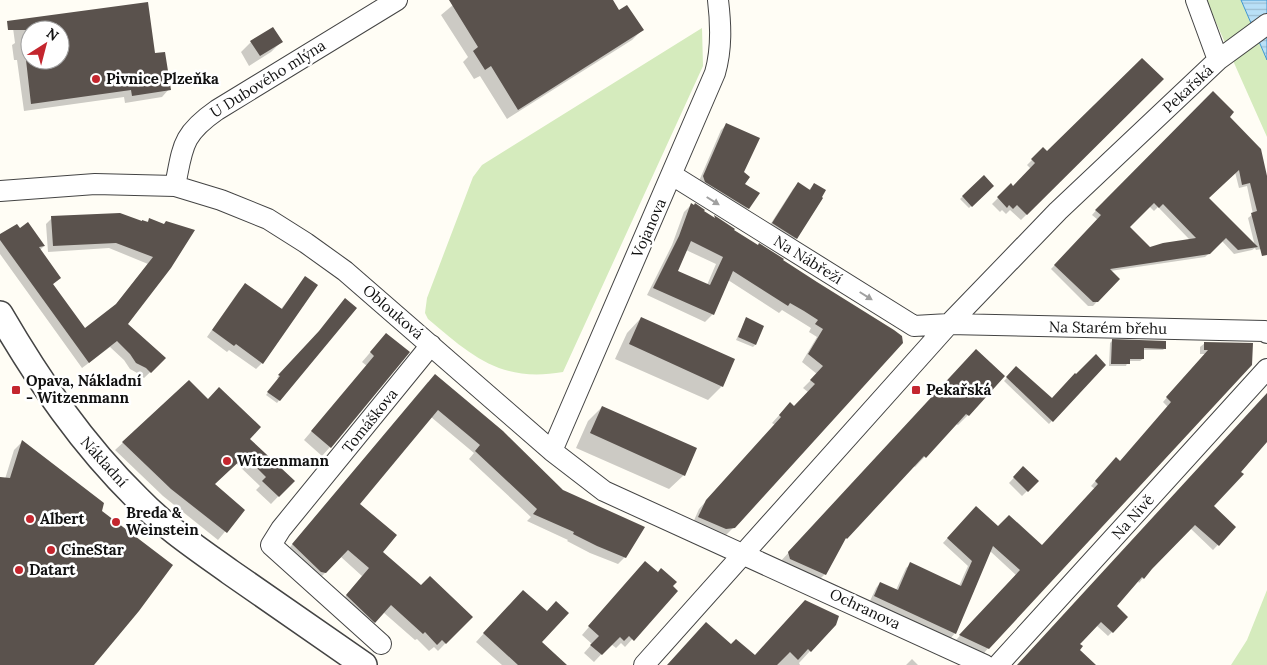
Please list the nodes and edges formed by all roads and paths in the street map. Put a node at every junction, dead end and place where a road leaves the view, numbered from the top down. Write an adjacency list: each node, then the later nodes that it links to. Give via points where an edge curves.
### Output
1 (397, 0): 7 (street, U Dubového mlýna, via 196,125 184,144)
2 (718, 0): 6 (street, Vojanova, via 721,43 715,73)
3 (1196, 0): 5 (street)
4 (1267, 24): 5 (street, Pekařská)
5 (1218, 60): 10 (street, Pekařská, via 1058,211)
6 (672, 175): 10 (street, Na Nábřeží, one-way to 10, via 914,326); 14 (street, Vojanova)
7 (174, 186): 8 (street, Oblouková, via 95,184); 12 (street, Oblouková, via 268,219 345,271)
8 (0, 191)
9 (0, 314): 17 (street, Nákladní, via 68,420 139,500 206,554)
10 (949, 324): 11 (street, Na Starém břehu); 15 (street, Pekařská)
11 (1267, 333)
12 (432, 345): 14 (street, Oblouková); 16 (street, Tomáškova, via 270,546)
13 (1267, 369): 20 (street, Na Nivě)
14 (552, 450): 15 (street, Oblouková, via 604,491)
15 (744, 554): 18 (street, Pekařská); 19 (street, Ochranova)
16 (381, 644)
17 (364, 665)
18 (644, 665)
19 (985, 665)
20 (998, 665)

